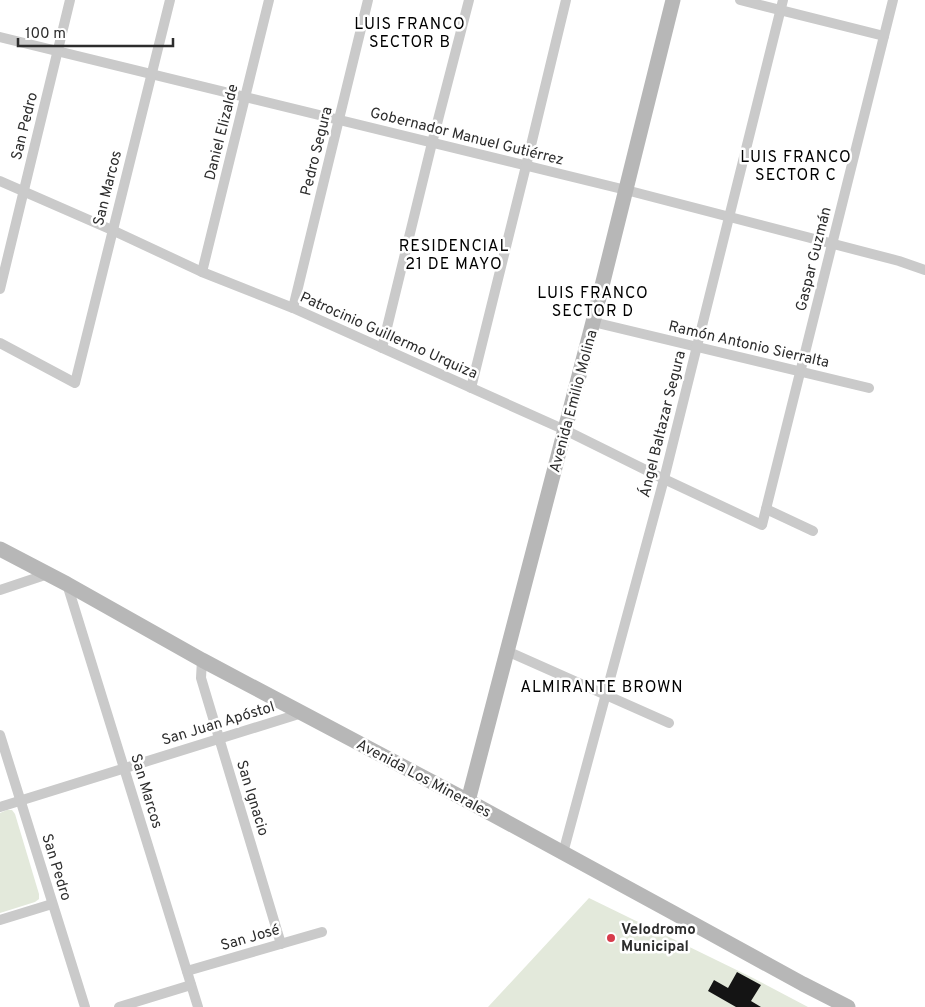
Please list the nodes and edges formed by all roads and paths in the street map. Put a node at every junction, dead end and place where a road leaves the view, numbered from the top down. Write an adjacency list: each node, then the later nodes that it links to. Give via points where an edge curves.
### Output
1 (70, 0): 13 (street, San Pedro)
2 (170, 0): 14 (street, San Marcos)
3 (269, 0): 15 (street, Daniel Elizalde)
4 (368, 0): 16 (street, Pedro Segura)
5 (469, 0): 17 (street)
6 (566, 0): 18 (street)
7 (673, 0): 20 (main road, Avenida Emilio Molina)
8 (740, 0): 10 (street)
9 (893, 0): 11 (street, Gaspar Guzmán)
10 (782, 5): 11 (street); 22 (street, Ángel Baltazar Segura)
11 (884, 36): 24 (street, Gaspar Guzmán)
12 (0, 37): 13 (street, Gobernador Manuel Gutiérrez)
13 (58, 51): 14 (street, Gobernador Manuel Gutiérrez); 21 (street, San Pedro)
14 (151, 75): 15 (street, Gobernador Manuel Gutiérrez); 23 (street, San Marcos)
15 (245, 97): 16 (street, Gobernador Manuel Gutiérrez); 26 (street, Daniel Elizalde)
16 (339, 120): 17 (street, Gobernador Manuel Gutiérrez); 28 (street, Pedro Segura)
17 (432, 143): 18 (street, Gobernador Manuel Gutiérrez); 32 (street)
18 (526, 166): 20 (street, Gobernador Manuel Gutiérrez); 34 (street)
19 (0, 181): 21 (street, Patrocinio Guillermo Urquiza)
20 (626, 190): 22 (street, Gobernador Manuel Gutiérrez); 29 (main road, Avenida Emilio Molina)
21 (24, 191): 23 (street, Patrocinio Guillermo Urquiza); 27 (street, San Pedro)
22 (730, 217): 24 (street, Gobernador Manuel Gutiérrez); 31 (street, Ángel Baltazar Segura)
23 (112, 230): 26 (street, Patrocinio Guillermo Urquiza); 30 (street, San Marcos, via 75,383)
24 (832, 244): 25 (street, Gobernador Manuel Gutiérrez); 33 (street, Gaspar Guzmán)
25 (925, 270)
26 (202, 272): 28 (street, Patrocinio Guillermo Urquiza)
27 (0, 289)
28 (293, 308): 32 (street, Patrocinio Guillermo Urquiza)
29 (593, 322): 31 (street, Ramón Antonio Sierralta); 36 (main road, Avenida Emilio Molina)
30 (0, 343)
31 (697, 347): 33 (street, Ramón Antonio Sierralta); 37 (street, Ángel Baltazar Segura)
32 (382, 348): 34 (street, Patrocinio Guillermo Urquiza)
33 (801, 372): 35 (street, Ramón Antonio Sierralta); 38 (street, Gaspar Guzmán)
34 (471, 388): 36 (street, Patrocinio Guillermo Urquiza)
35 (869, 388)
36 (565, 430): 37 (street, Patrocinio Guillermo Urquiza); 45 (main road, Avenida Emilio Molina)
37 (664, 480): 39 (street, Patrocinio Guillermo Urquiza); 47 (street, Ángel Baltazar Segura)
38 (766, 509): 39 (street, Gaspar Guzmán); 40 (street)
39 (762, 525)
40 (813, 531)
41 (0, 549): 42 (main road, Avenida Los Minerales)
42 (48, 574): 43 (main road, Avenida Los Minerales); 44 (street)
43 (68, 584): 46 (main road, Avenida Los Minerales); 52 (street, San Marcos)
44 (0, 590)
45 (507, 651): 47 (street); 54 (main road, Avenida Emilio Molina)
46 (202, 660): 48 (main road, Avenida Los Minerales); 51 (street, San Ignacio, via 201,678)
47 (606, 695): 49 (street); 56 (street, Ángel Baltazar Segura)
48 (302, 714): 51 (street, San Juan Apóstol); 54 (main road, Avenida Los Minerales)
49 (669, 723)
50 (0, 736): 53 (street, San Pedro)
51 (219, 739): 52 (street, San Juan Apóstol); 60 (street, San Ignacio)
52 (124, 768): 53 (street, San Juan Apóstol); 61 (street, San Marcos)
53 (20, 800): 55 (street, San Juan Apóstol); 57 (street, San Pedro)
54 (468, 801): 56 (main road, Avenida Los Minerales)
55 (0, 807)
56 (563, 853): 66 (main road, Avenida Los Minerales)
57 (52, 904): 58 (street); 63 (street, San Pedro)
58 (0, 920)
59 (322, 932): 60 (street, San José)
60 (281, 944): 61 (street, San José)
61 (187, 971): 62 (street, San Marcos)
62 (191, 985): 64 (street); 65 (street, San Marcos)
63 (85, 1007)
64 (119, 1007)
65 (198, 1007)
66 (848, 1007)

